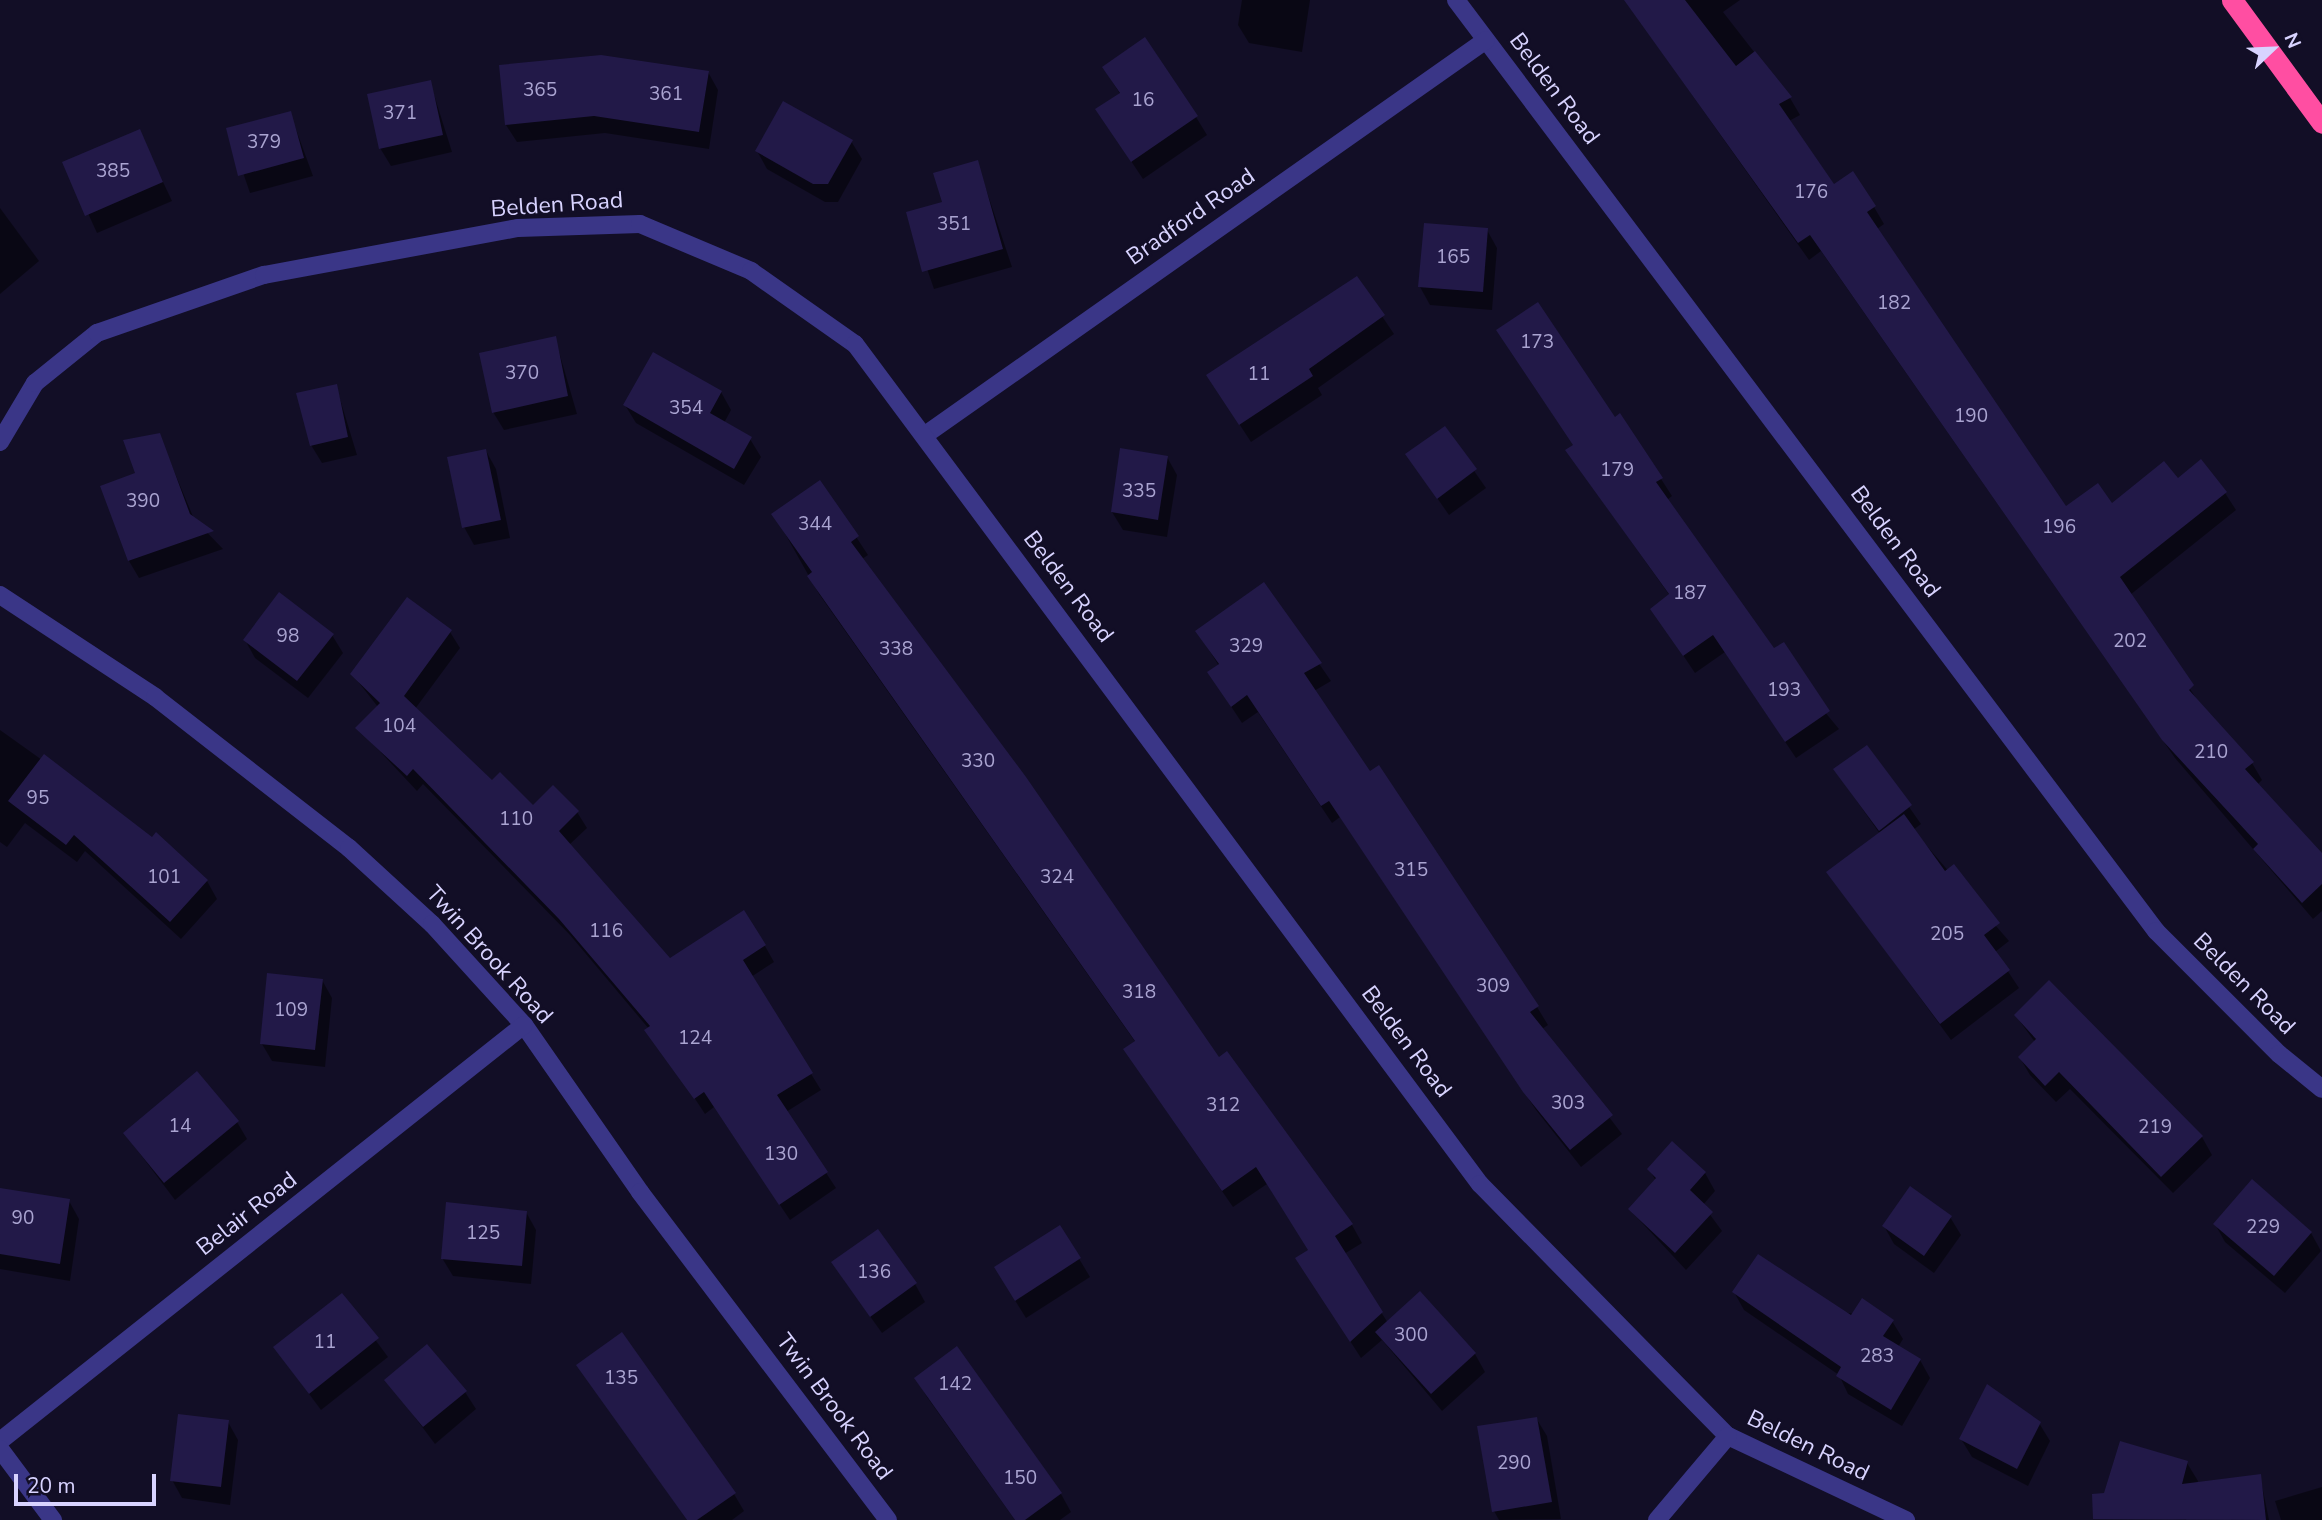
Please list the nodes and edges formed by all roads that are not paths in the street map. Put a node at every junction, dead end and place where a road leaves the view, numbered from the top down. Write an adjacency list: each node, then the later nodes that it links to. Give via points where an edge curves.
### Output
1 (1457, 0): 3 (street, Belden Road)
2 (2232, 0): 4 (highway)
3 (1486, 40): 5 (street, Bradford Road); 9 (street, Belden Road, via 2156,931 2279,1054)
4 (2322, 123)
5 (925, 435): 6 (street, Belden Road, via 855,344 751,271 640,224 518,228 264,275 172,304 97,333 35,383); 10 (street, Belden Road, via 1480,1184)
6 (0, 442)
7 (0, 595): 8 (street, Twin Brook Road, via 155,698 349,848 432,924)
8 (524, 1025): 11 (street, Belair Road); 14 (street, Twin Brook Road, via 639,1192)
9 (2322, 1088)
10 (1728, 1436): 15 (street); 16 (street, Belden Road)
11 (0, 1441)
12 (0, 1449): 13 (street)
13 (53, 1520)
14 (888, 1520)
15 (1657, 1520)
16 (1906, 1520)

